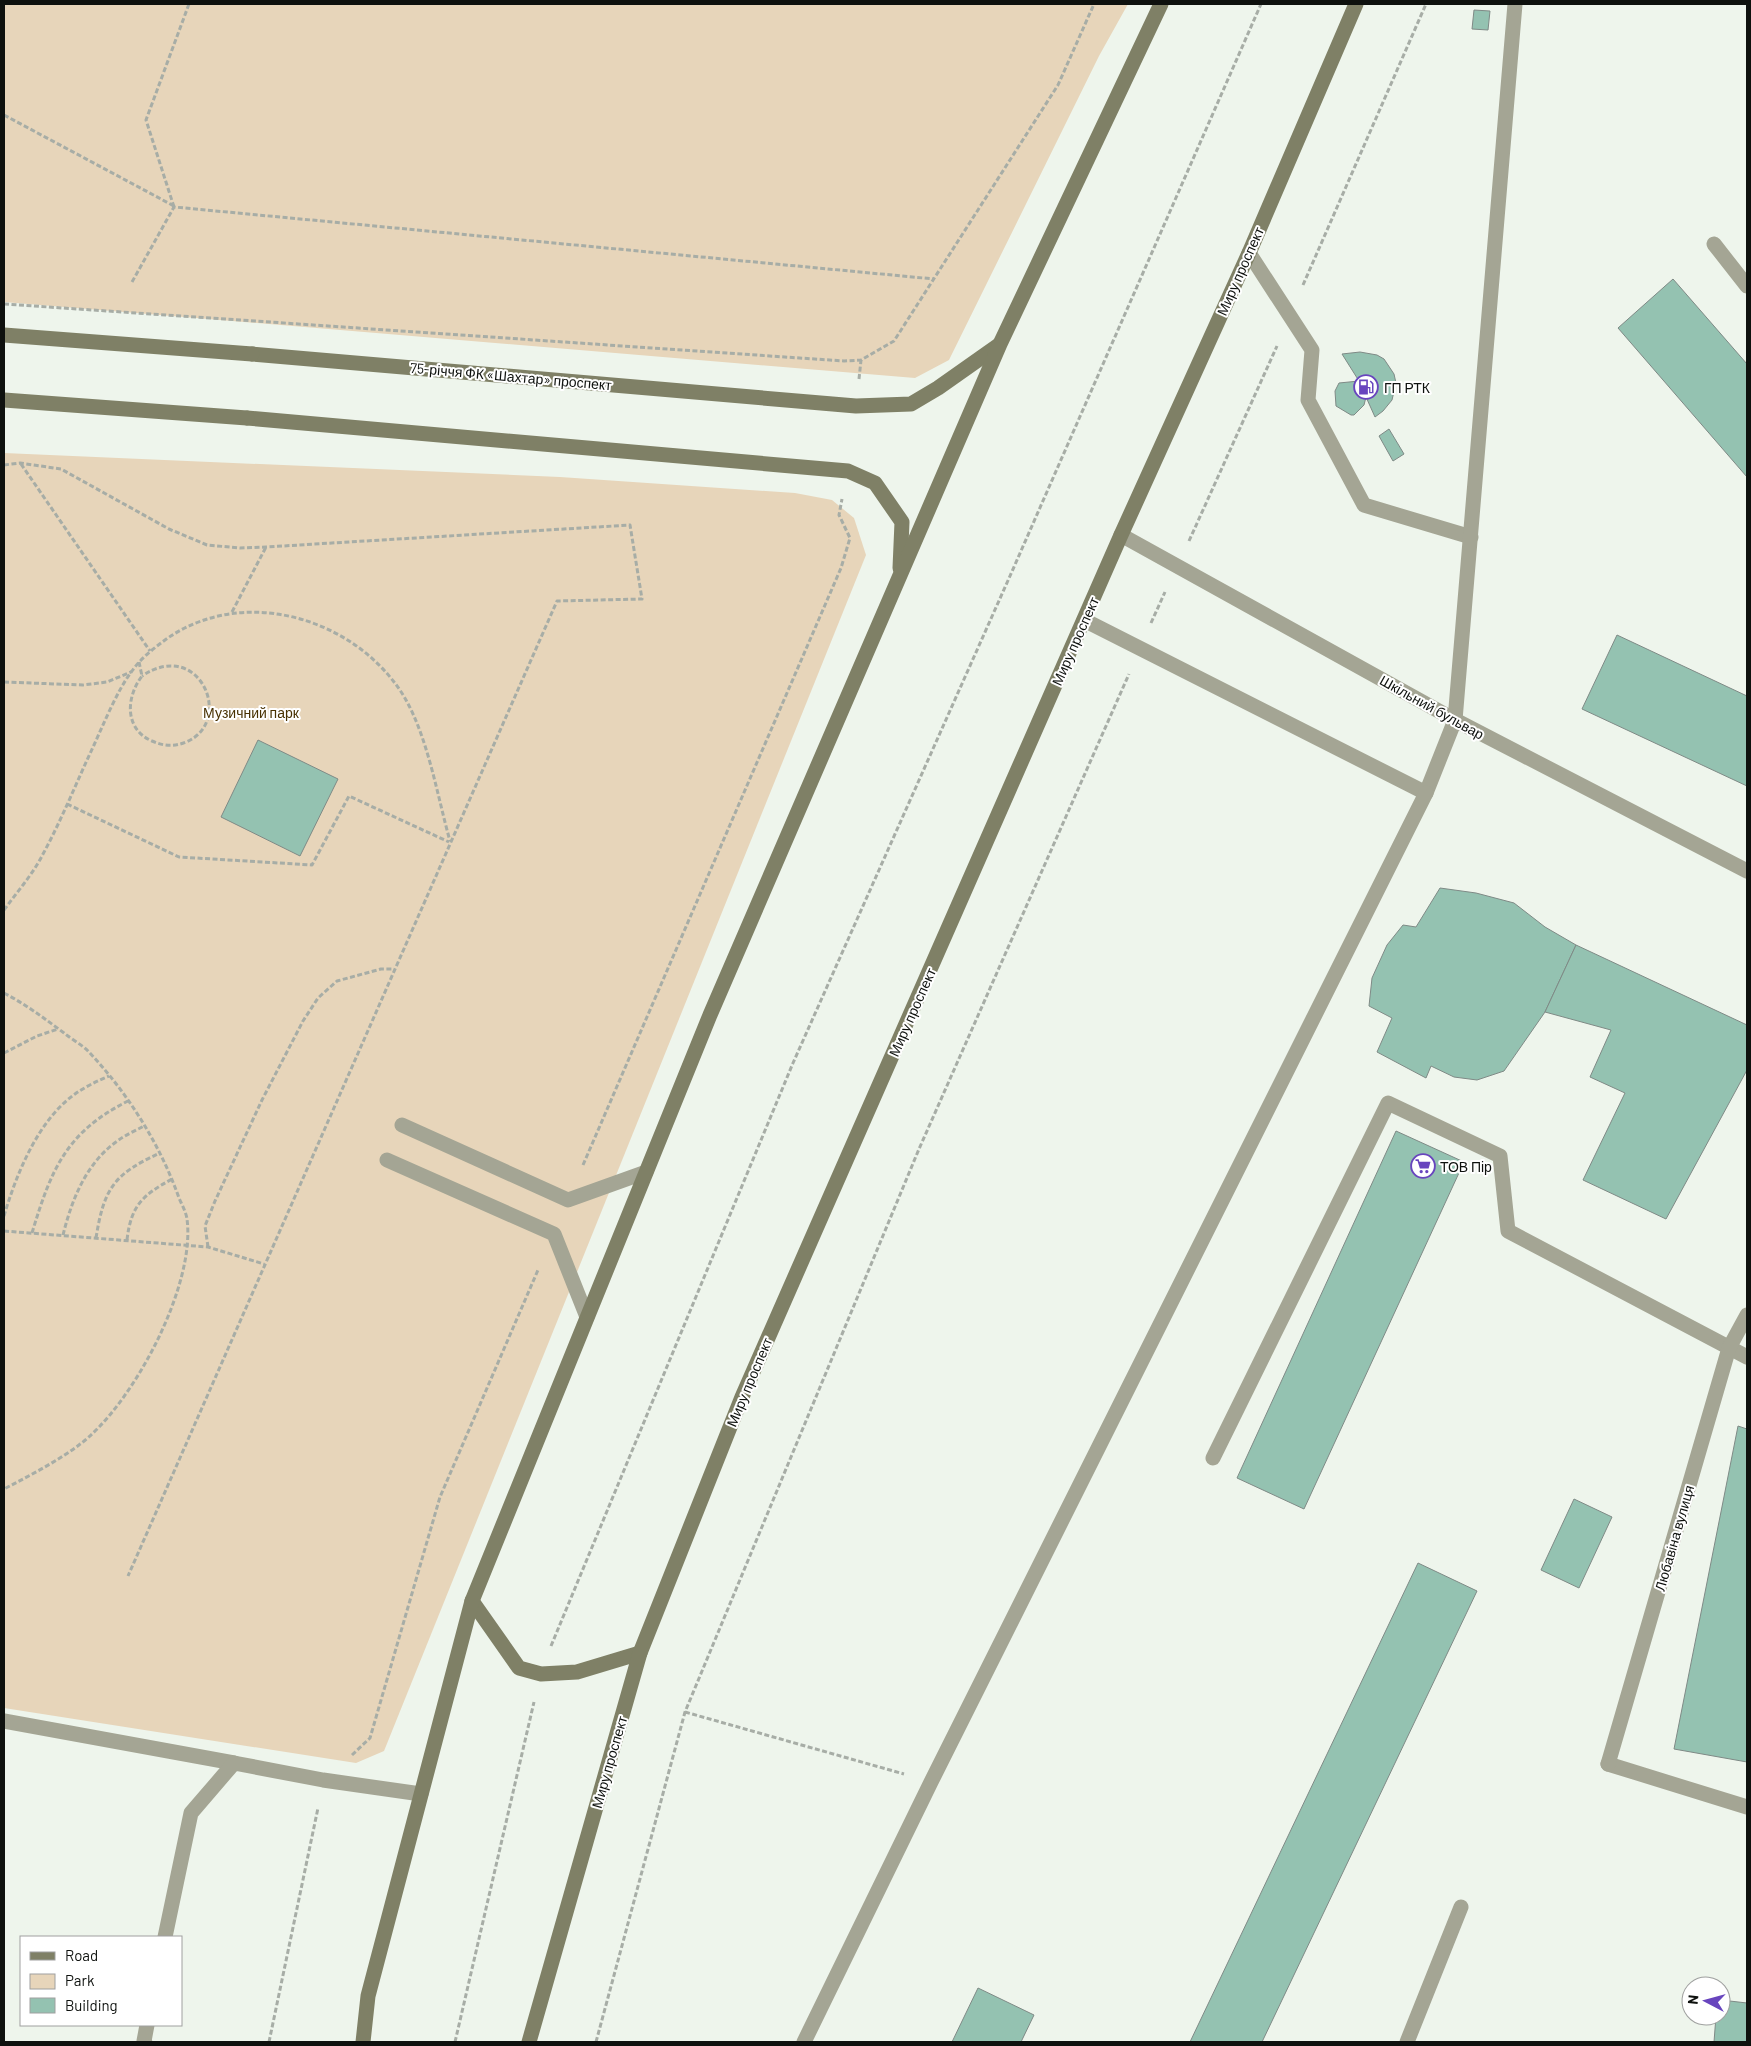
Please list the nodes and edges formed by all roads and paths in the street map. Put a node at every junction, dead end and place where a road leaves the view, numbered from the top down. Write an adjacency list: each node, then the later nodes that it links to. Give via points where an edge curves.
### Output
1 (189, 4): 9 (path, via 146,120)
2 (1094, 4): 12 (path, via 1058,85)
3 (1161, 4): 18 (main road)
4 (1261, 4): 71 (path, via 793,1063 568,1601)
5 (1356, 4): 11 (main road, Миру проспект)
6 (1426, 4): 16 (path)
7 (1515, 4): 23 (street)
8 (4, 115): 9 (path)
9 (174, 207): 12 (path); 13 (path)
10 (1714, 244): 14 (street)
11 (1249, 253): 16 (street); 22 (main road, Миру проспект)
12 (934, 279): 15 (path, via 894,341 861,360 844,361)
13 (132, 282)
14 (1747, 286)
15 (4, 304)
16 (1290, 316): 23 (street, via 1312,350 1308,400 1364,505); 25 (path)
17 (4, 335): 18 (main road, 75-річчя ФК «Шахтар» проспект, bridge, via 856,406 911,404)
18 (1000, 344): 26 (main road)
19 (4, 400): 26 (main road, bridge, via 848,471 874,483 902,522)
20 (20, 463): 21 (path); 24 (path, via 61,469 169,529 208,545); 30 (path)
21 (4, 465)
22 (1121, 535): 25 (street, Шкільний бульвар); 28 (main road, Миру проспект)
23 (1471, 537): 35 (street)
24 (266, 547): 27 (path); 38 (path, via 630,525 642,599 556,601)
25 (1177, 566): 29 (path); 35 (street, Шкільний бульвар)
26 (900, 576): 51 (main road, via 710,1015)
27 (232, 613): 30 (path, via 208,618 180,630); 38 (path, via 282,614 316,624 340,636 380,666 395,683 422,736)
28 (1084, 620): 29 (street); 70 (main road, Миру проспект, via 742,1397)
29 (1140, 648): 36 (street); 72 (path, via 919,1149)
30 (150, 651): 31 (path)
31 (139, 662): 32 (path); 33 (path)
32 (131, 671): 34 (path, via 107,682 83,685); 37 (path)
33 (142, 676): 33 (path, via 130,698 130,711 141,734 164,746 191,740 201,731 210,705 200,680 178,666 153,669)
34 (4, 682)
35 (1455, 720): 36 (street); 39 (street, Шкільний бульвар)
36 (1426, 794): 75 (street)
37 (67, 804): 38 (path, via 179,858 312,865 349,796); 40 (path, via 43,856)
38 (450, 843): 41 (path)
39 (1747, 871)
40 (4, 910)
41 (394, 969): 60 (path, via 381,968 337,981 318,998 303,1020 215,1201 205,1226); 61 (path)
42 (4, 993): 43 (path, via 24,1003)
43 (58, 1029): 44 (path); 45 (path, via 86,1050)
44 (4, 1053)
45 (109, 1076): 46 (path); 53 (path, via 74,1095 43,1128 19,1172)
46 (128, 1102): 48 (path); 55 (path, via 99,1117 71,1144 50,1180)
47 (402, 1125): 51 (street, via 568,1200)
48 (144, 1126): 49 (path); 56 (path, via 102,1153 89,1170 69,1210)
49 (160, 1153): 52 (path); 57 (path, via 137,1163 113,1185 102,1207)
50 (387, 1160): 63 (street, via 554,1234)
51 (646, 1172): 63 (main road)
52 (172, 1179): 58 (path, via 149,1191 137,1205 129,1221); 59 (path, via 187,1218)
53 (4, 1216)
54 (4, 1231): 55 (path)
55 (32, 1233): 56 (path)
56 (63, 1235): 57 (path)
57 (96, 1238): 58 (path)
58 (127, 1240): 59 (path)
59 (187, 1244): 60 (path); 67 (path, via 168,1318 116,1409 80,1444)
60 (208, 1247): 61 (path)
61 (264, 1264): 68 (path)
62 (1747, 1315): 64 (street, Любавіна вулиця)
63 (587, 1317): 69 (main road)
64 (1729, 1348): 65 (street); 66 (street, via 1508,1231 1500,1156 1388,1103); 77 (street, Любавіна вулиця, via 1608,1764)
65 (1747, 1357)
66 (1213, 1458)
67 (4, 1489)
68 (128, 1576)
69 (472, 1601): 71 (main road, via 519,1668); 76 (main road)
70 (640, 1653): 71 (main road, via 577,1672); 84 (main road, Миру проспект)
71 (541, 1674): 83 (path)
72 (685, 1712): 75 (path); 85 (path)
73 (4, 1721): 74 (street)
74 (234, 1762): 76 (street, via 323,1780); 79 (street, via 191,1812)
75 (931, 1782): 86 (street)
76 (421, 1794): 82 (main road, via 368,1996)
77 (1747, 1807)
78 (1461, 1907): 87 (street)
79 (165, 1936)
80 (147, 2026): 81 (street)
81 (145, 2042)
82 (363, 2042)
83 (455, 2042)
84 (529, 2042)
85 (596, 2042)
86 (804, 2042)
87 (1407, 2042)

